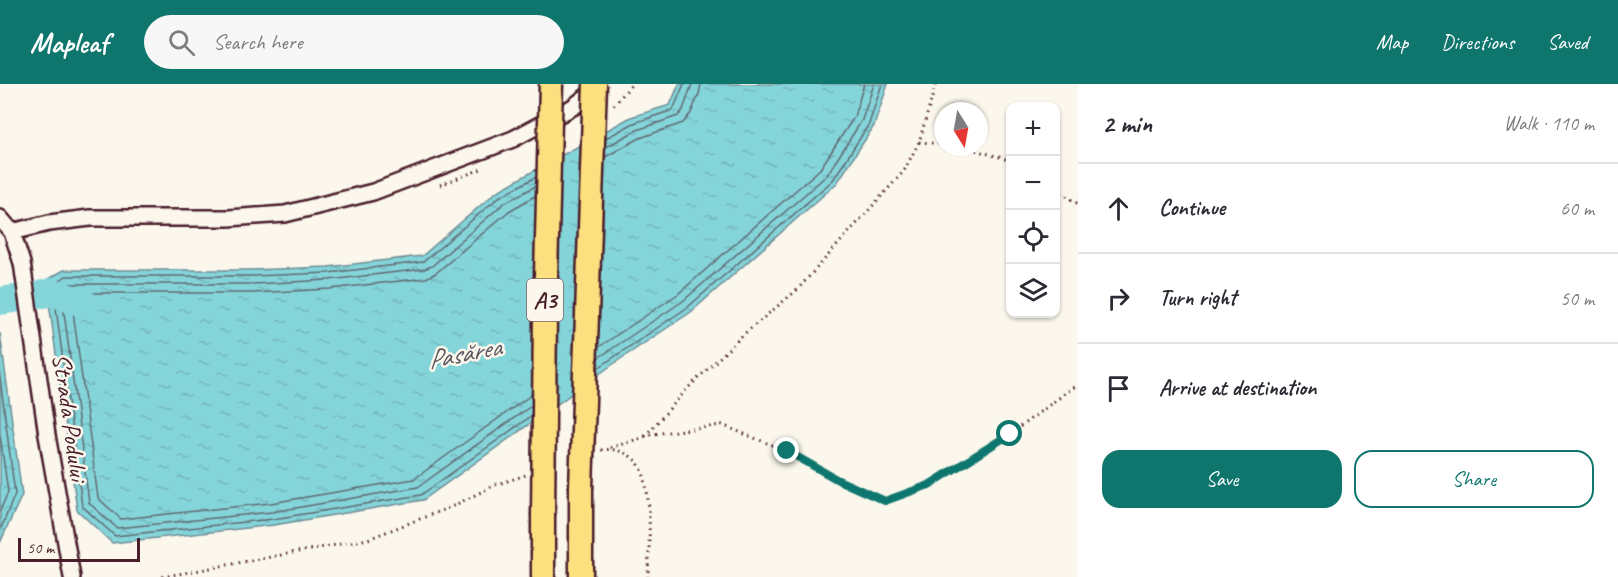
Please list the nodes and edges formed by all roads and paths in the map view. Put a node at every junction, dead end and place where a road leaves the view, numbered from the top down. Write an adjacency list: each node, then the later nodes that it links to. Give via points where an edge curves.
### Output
1 (551, 84): 20 (highway, A3, bridge)
2 (595, 84): 21 (highway, A3, bridge)
3 (603, 84): 12 (street, via 573,107 513,139 373,192 285,214 90,218)
4 (936, 84): 5 (path)
5 (919, 142): 6 (path); 14 (path, via 904,171 829,256 689,387)
6 (934, 143)
7 (988, 154): 8 (path)
8 (1006, 160)
9 (1060, 192): 10 (path)
10 (1078, 204)
11 (0, 218): 12 (street)
12 (12, 232): 18 (street, Strada Podului, via 22,263)
13 (1078, 384): 14 (path, via 1010,434 929,485 885,501 787,451 722,425)
14 (644, 437): 15 (path)
15 (606, 449): 16 (path); 22 (path, via 633,457 643,471)
16 (598, 451)
17 (526, 474): 19 (path, via 368,539)
18 (72, 577)
19 (162, 577)
20 (543, 577)
21 (581, 577)
22 (648, 577)

